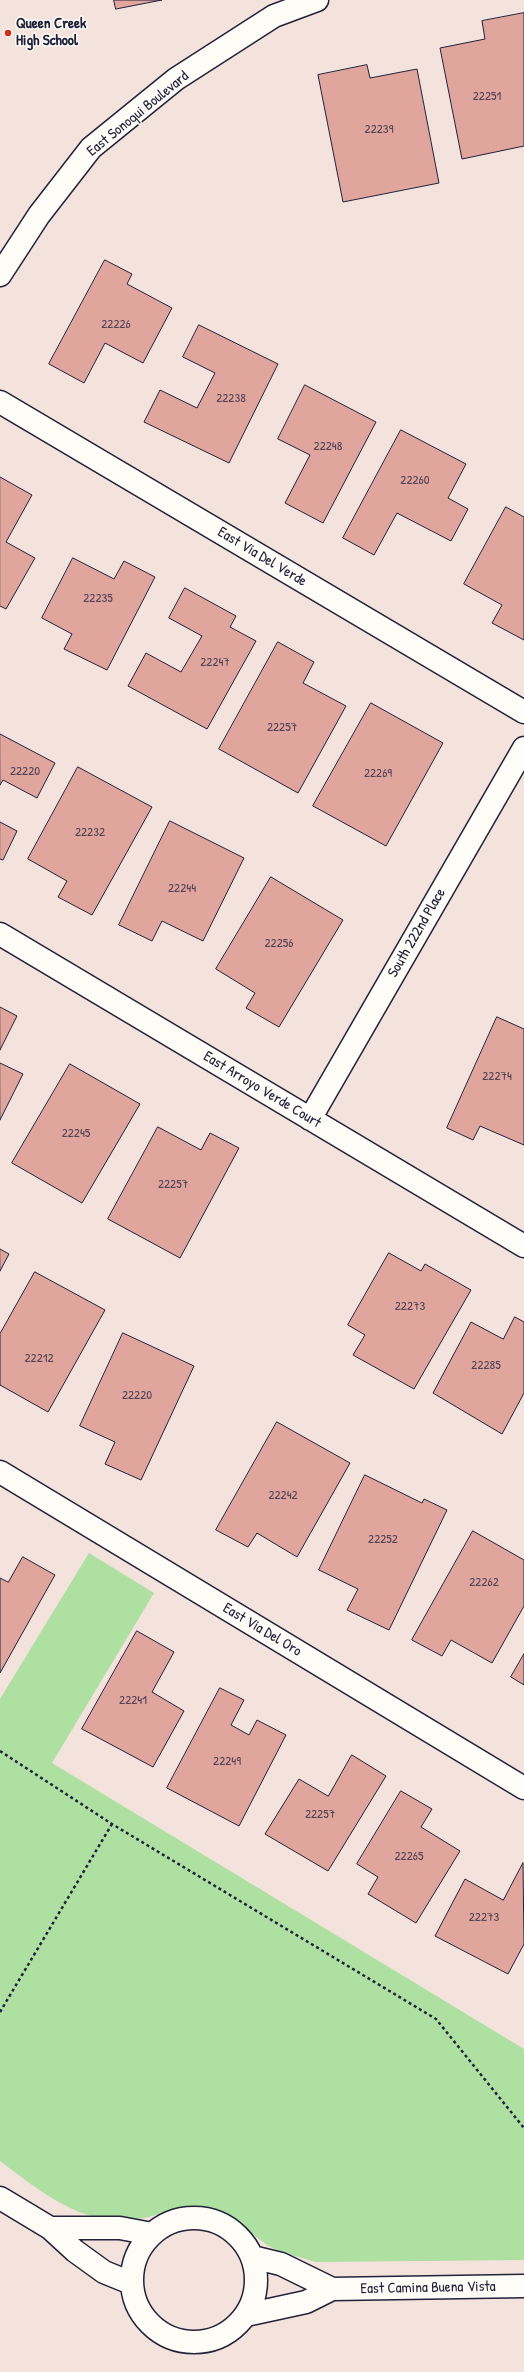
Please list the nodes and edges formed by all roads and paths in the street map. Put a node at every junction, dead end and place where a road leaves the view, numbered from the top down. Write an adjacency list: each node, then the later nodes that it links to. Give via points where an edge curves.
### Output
1 (317, 0): 2 (street, East Sonoqui Boulevard, via 274,16 176,79 91,148 39,215)
2 (0, 275)
3 (0, 402): 4 (street, East Via Del Verde)
4 (524, 712)
5 (524, 748): 7 (street, South 222nd Place)
6 (0, 934): 7 (street, East Arroyo Verde Court)
7 (310, 1119): 8 (street, East Arroyo Verde Court)
8 (524, 1246)
9 (0, 1472): 11 (street, East Via Del Oro)
10 (0, 1751): 12 (path)
11 (524, 1788)
12 (112, 1824): 13 (path); 14 (path, via 436,2018)
13 (0, 2012)
14 (524, 2128)
15 (0, 2198): 16 (street)
16 (50, 2228): 17 (street, via 120,2228); 19 (street, via 75,2251 104,2272)
17 (152, 2234): 18 (street, via 169,2223 188,2218 208,2220 227,2227 242,2240); 19 (street, via 141,2248 133,2265)
18 (252, 2257): 21 (street, East Camina Buena Vista, via 281,2264); 22 (street, via 256,2286 253,2301)
19 (132, 2283): 22 (street, via 136,2302 145,2319 160,2332 177,2340 196,2342 216,2338 232,2329)
20 (524, 2286): 21 (street, East Camina Buena Vista)
21 (332, 2289): 22 (street, East Camina Buena Vista, via 306,2302)
22 (246, 2315)

